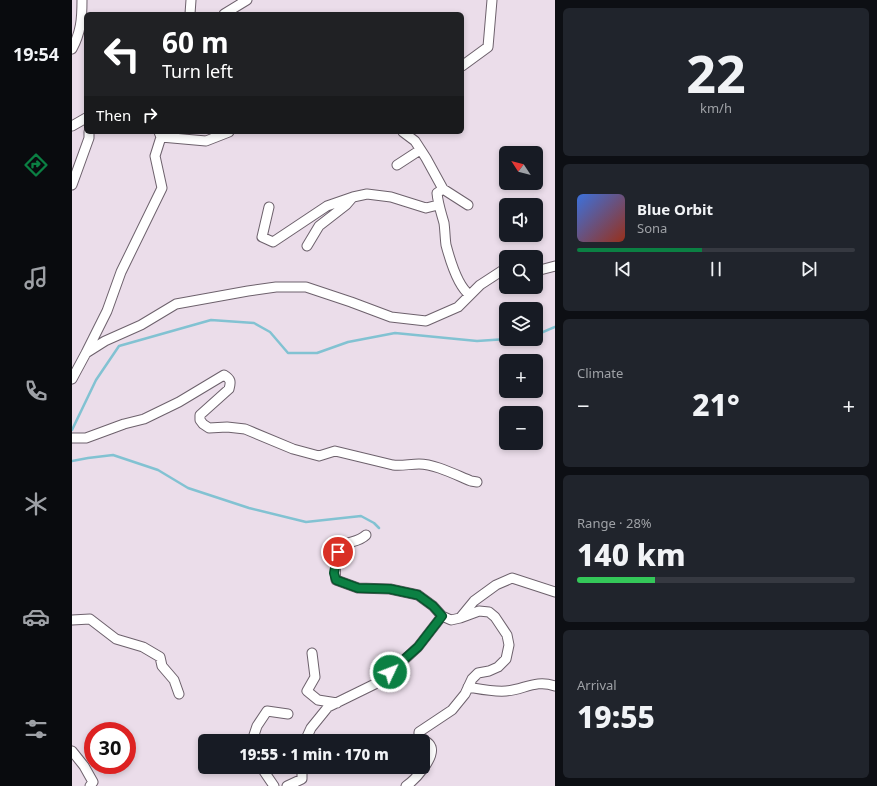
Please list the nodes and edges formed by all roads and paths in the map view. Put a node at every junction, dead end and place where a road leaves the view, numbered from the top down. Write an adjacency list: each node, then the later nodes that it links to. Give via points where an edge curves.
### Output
1 (82, 0): 7 (street, via 82,21)
2 (191, 0): 5 (street)
3 (247, 0): 6 (street)
4 (492, 0): 8 (street, via 488,47)
5 (190, 12)
6 (227, 12)
7 (72, 49)
8 (464, 65)
9 (84, 119): 10 (street)
10 (72, 126)
11 (89, 134): 17 (street)
12 (160, 134): 13 (street, via 206,142); 28 (street, via 155,156 162,188 121,272 108,311)
13 (224, 134)
14 (405, 134): 15 (street)
15 (420, 150): 16 (street); 18 (street)
16 (397, 165)
17 (72, 185)
18 (443, 189): 20 (street, via 437,193); 21 (street)
19 (353, 197): 20 (street, via 367,194 390,197 426,208); 22 (street, via 328,206 273,242 262,237); 23 (street, via 319,226)
20 (438, 205): 27 (street, via 444,224 446,245 456,275 464,291)
21 (468, 205)
22 (269, 207)
23 (307, 246)
24 (555, 266): 25 (street)
25 (543, 269)
26 (499, 273): 27 (street)
27 (470, 296): 28 (street, via 458,307 426,321 391,317 306,287 276,287 248,291 176,304 142,325 105,341)
28 (86, 354): 29 (street)
29 (72, 379)
30 (72, 438): 31 (street, via 86,438 124,424 144,420 224,375 231,383 229,389 200,415 200,420 209,428 244,429 293,449 319,456 335,451 393,465 427,465)
31 (477, 482)
32 (366, 535): 34 (street, via 362,539 343,545 338,552 334,573 336,580 358,588 390,589 418,595)
33 (555, 592): 35 (street, via 512,578 496,585 474,601)
34 (442, 616): 35 (street, via 451,620); 41 (street, via 418,647 382,681)
35 (460, 618): 39 (street, via 479,611 489,612 502,626 509,645 506,659 498,667 478,673)
36 (72, 620): 40 (street, via 90,618 116,639 143,647 160,657 162,666 174,680)
37 (312, 653): 41 (street, via 314,678 307,691 318,700)
38 (555, 686): 39 (street, via 531,684 507,691 487,691)
39 (468, 687): 51 (street, via 452,710 419,732 419,737 431,747 431,754 417,778)
40 (179, 694)
41 (338, 703): 44 (street, via 328,707)
42 (288, 714): 43 (street, via 267,711)
43 (254, 734)
44 (308, 734)
45 (72, 751): 48 (street, via 93,782)
46 (266, 774): 49 (street)
47 (302, 774): 50 (street, via 302,779)
48 (90, 786)
49 (274, 786)
50 (287, 786)
51 (406, 786)

